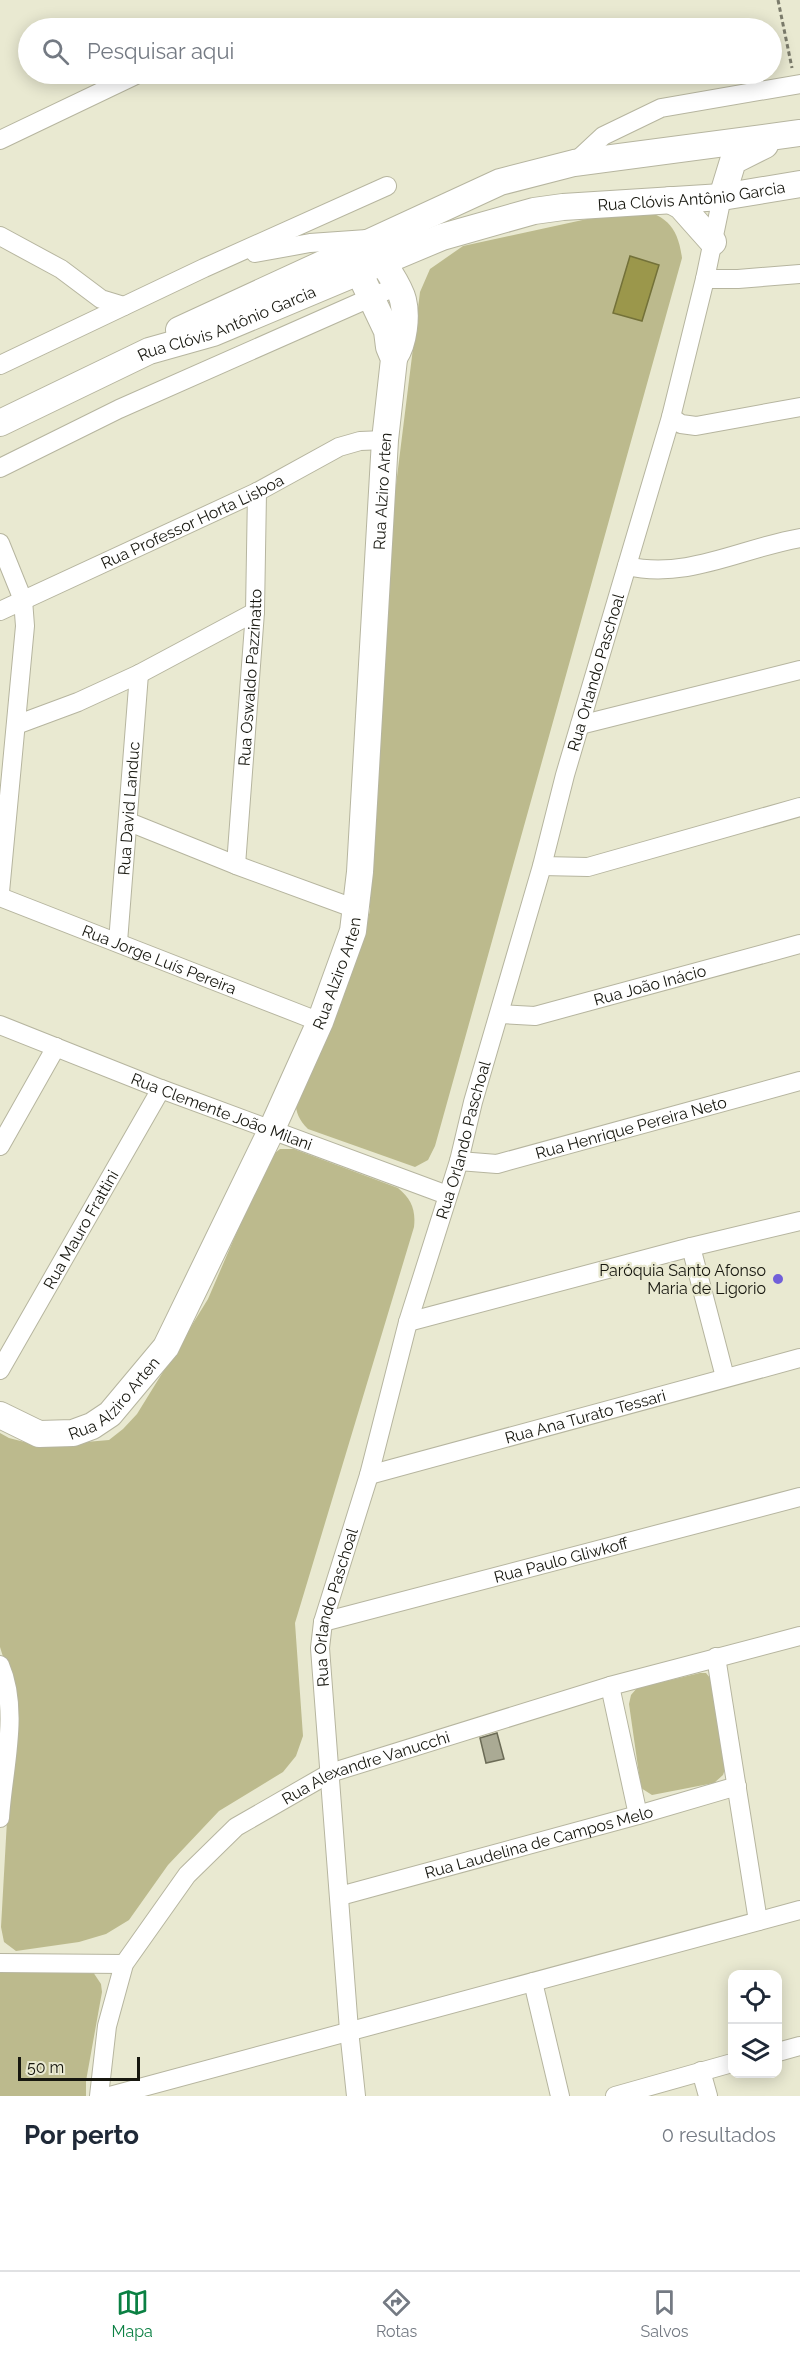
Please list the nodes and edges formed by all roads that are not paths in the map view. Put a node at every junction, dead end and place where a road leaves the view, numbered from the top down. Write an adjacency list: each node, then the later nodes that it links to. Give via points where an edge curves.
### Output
1 (117, 84): 4 (street)
2 (798, 84): 5 (street, via 661,108 603,136)
3 (793, 134): 5 (main road, Rua Clóvis Antônio Garcia); 8 (main road, via 734,161)
4 (0, 140)
5 (574, 163): 13 (main road, Rua Clóvis Antônio Garcia, via 500,182)
6 (800, 184): 8 (main road, Rua Clóvis Antônio Garcia)
7 (387, 186): 14 (street)
8 (722, 197): 9 (main road, Rua Clóvis Antônio Garcia); 12 (street, Rua Orlando Paschoal)
9 (670, 200): 11 (main road, Rua Clóvis Antônio Garcia, via 534,211); 12 (main road, via 681,206)
10 (0, 236): 19 (street, via 61,269 101,299)
11 (442, 237): 13 (main road, Rua Clóvis Antônio Garcia); 17 (main road)
12 (713, 242): 16 (street, Rua Orlando Paschoal)
13 (371, 254): 14 (street, via 310,243 231,258); 17 (main road, Rua Alziro Arten); 18 (main road, Rua Alziro Arten); 20 (main road, Rua Clóvis Antônio Garcia, via 213,333); 20 (main road, Rua Clóvis Antônio Garcia, via 335,257 168,336)
14 (204, 268): 19 (street)
15 (800, 274): 16 (street)
16 (705, 279): 24 (street, Rua Orlando Paschoal)
17 (397, 286): 18 (street); 21 (main road, Rua Alziro Arten, via 403,300 404,334)
18 (373, 296): 21 (main road, Rua Alziro Arten); 27 (street, via 119,409)
19 (124, 306): 22 (street)
20 (149, 351): 25 (main road)
21 (394, 359): 26 (main road, Rua Alziro Arten)
22 (0, 365)
23 (800, 407): 24 (street, via 696,426 681,424)
24 (671, 417): 31 (street, Rua Orlando Paschoal)
25 (0, 423)
26 (385, 440): 28 (street, Rua Professor Horta Lisboa, via 339,447); 45 (main road, Rua Alziro Arten)
27 (0, 468)
28 (257, 492): 32 (street, Rua Professor Horta Lisboa); 34 (street, Rua Oswaldo Pazzinatto)
29 (800, 538): 31 (street, via 680,569 658,571)
30 (0, 543): 32 (street)
31 (627, 566): 38 (street, Rua Orlando Paschoal)
32 (23, 600): 33 (street, Rua Professor Horta Lisboa); 37 (street, via 25,626)
33 (0, 611)
34 (255, 612): 36 (street); 41 (street, Rua Oswaldo Pazzinatto)
35 (800, 670): 38 (street)
36 (139, 674): 37 (street); 40 (street, Rua David Landuc)
37 (16, 725): 43 (street)
38 (580, 725): 42 (street, Rua Orlando Paschoal)
39 (800, 807): 42 (street, via 588,867)
40 (129, 822): 41 (street); 46 (street, Rua David Landuc)
41 (236, 865): 45 (street)
42 (542, 866): 48 (street, Rua Orlando Paschoal)
43 (0, 892)
44 (0, 897): 46 (street, Rua Jorge Luís Pereira)
45 (356, 909): 49 (main road, Rua Alziro Arten, via 354,931)
46 (118, 942): 49 (street, Rua Jorge Luís Pereira)
47 (800, 944): 48 (street, Rua João Inácio, via 535,1016)
48 (500, 1014): 56 (street, Rua Orlando Paschoal)
49 (320, 1022): 54 (main road, Rua Alziro Arten)
50 (0, 1025): 51 (street, Rua Clemente João Milani)
51 (56, 1047): 53 (street, Rua Clemente João Milani); 55 (street)
52 (800, 1081): 56 (street, Rua Henrique Pereira Neto, via 497,1164)
53 (162, 1089): 54 (street, Rua Clemente João Milani); 62 (street, Rua Mauro Frattini)
54 (271, 1131): 57 (street, Rua Clemente João Milani); 64 (main road, Rua Alziro Arten, via 166,1347 110,1414 74,1433 39,1434)
55 (0, 1146)
56 (459, 1161): 57 (street, Rua Orlando Paschoal)
57 (447, 1195): 60 (street, Rua Orlando Paschoal)
58 (800, 1221): 59 (street)
59 (691, 1246): 60 (street); 63 (street)
60 (408, 1322): 65 (street, Rua Orlando Paschoal)
61 (800, 1358): 63 (street, Rua Ana Turato Tessari)
62 (0, 1370)
63 (725, 1377): 65 (street, Rua Ana Turato Tessari)
64 (0, 1415)
65 (369, 1475): 67 (street, Rua Orlando Paschoal)
66 (800, 1497): 67 (street, Rua Paulo Gliwkoff)
67 (323, 1623): 73 (street, Rua Orlando Paschoal, via 320,1648)
68 (800, 1636): 69 (street, Rua Alexandre Vanucchi)
69 (716, 1657): 71 (street, Rua Alexandre Vanucchi); 75 (street)
70 (0, 1665): 72 (street, via 8,1694)
71 (610, 1686): 73 (street, Rua Alexandre Vanucchi); 76 (street)
72 (5, 1727): 74 (street)
73 (330, 1773): 78 (street, Rua Orlando Paschoal); 82 (street, Rua Alexandre Vanucchi, via 236,1827 187,1875)
74 (1, 1781): 77 (street)
75 (737, 1786): 76 (street, Rua Laudelina de Campos Melo); 80 (street)
76 (639, 1815): 78 (street, Rua Laudelina de Campos Melo)
77 (0, 1818)
78 (340, 1896): 84 (street, Rua Orlando Paschoal)
79 (800, 1910): 80 (street)
80 (758, 1921): 83 (street)
81 (0, 1963): 82 (street)
82 (124, 1964): 89 (street, Rua Alexandre Vanucchi, via 107,2026)
83 (533, 1983): 84 (street); 92 (street)
84 (349, 2030): 90 (street); 91 (street, Rua Orlando Paschoal)
85 (800, 2046): 86 (street)
86 (782, 2051)
87 (728, 2064): 88 (street)
88 (701, 2071): 93 (street); 94 (street)
89 (99, 2096)
90 (110, 2096)
91 (356, 2096)
92 (560, 2096)
93 (615, 2096)
94 (708, 2096)

